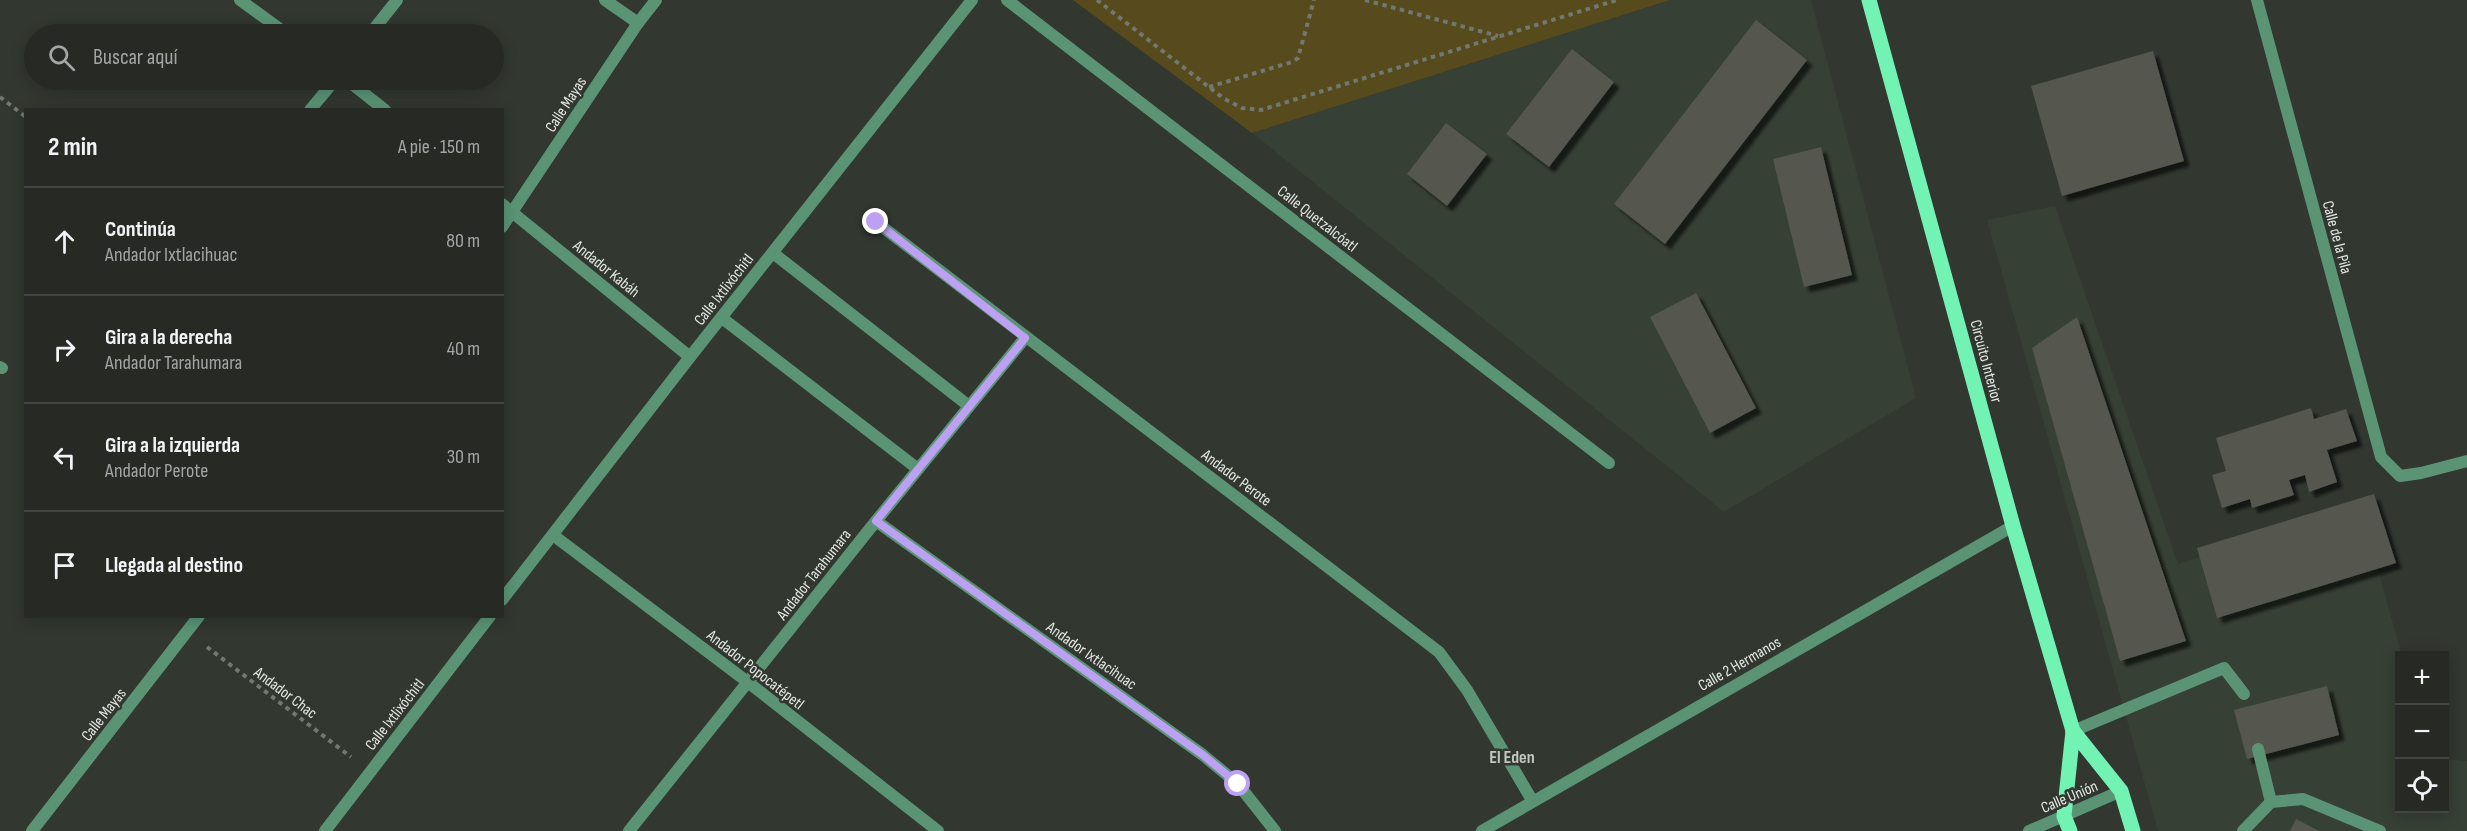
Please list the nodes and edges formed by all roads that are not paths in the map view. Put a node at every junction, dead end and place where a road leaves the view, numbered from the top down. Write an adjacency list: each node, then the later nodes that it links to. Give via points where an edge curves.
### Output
1 (240, 0): 10 (street)
2 (397, 0): 11 (street)
3 (605, 0): 9 (street)
4 (656, 0): 9 (street, Calle Mayas)
5 (972, 0): 20 (street, Calle Ixtlixóchitl)
6 (1007, 0): 26 (street, Calle Quetzalcóatl)
7 (1869, 0): 29 (main road, Circuito Interior)
8 (2256, 0): 25 (street, Calle de la Pila, via 2381,457 2400,476)
9 (638, 23): 17 (street, Calle Mayas)
10 (273, 24)
11 (378, 24)
12 (327, 90): 14 (street)
13 (360, 90): 15 (street)
14 (312, 108)
15 (382, 108)
16 (504, 206): 17 (street, Andador Kabáh)
17 (514, 213): 19 (street, Calle Mayas); 23 (street, Andador Kabáh)
18 (876, 222): 22 (street, Andador Perote)
19 (504, 225)
20 (773, 253): 21 (street, Calle Ixtlixóchitl); 24 (street)
21 (722, 318): 23 (street, Calle Ixtlixóchitl); 27 (street)
22 (1025, 338): 24 (street, Andador Tarahumara); 39 (street, Andador Perote, via 1439,652 1467,690)
23 (690, 357): 30 (street, Calle Ixtlixóchitl)
24 (969, 406): 27 (street, Andador Tarahumara)
25 (2467, 461)
26 (1609, 463)
27 (918, 469): 28 (street, Andador Tarahumara)
28 (876, 521): 34 (street, Andador Tarahumara); 46 (street, Andador Ixtlacihuac, via 1203,755 1238,784)
29 (2013, 526): 36 (main road, Circuito Interior); 39 (street, Calle 2 Hermanos)
30 (553, 535): 31 (street, Calle Ixtlixóchitl); 34 (street, Andador Popocatépetl)
31 (504, 597)
32 (198, 618): 42 (street, Calle Mayas)
33 (488, 618): 43 (street, Calle Ixtlixóchitl)
34 (748, 683): 44 (street, Andador Tarahumara); 45 (street, Andador Popocatépetl)
35 (2244, 694): 36 (street, via 2224,668)
36 (2073, 731): 38 (main road, Circuito Interior); 41 (main road, Circuito Interior)
37 (2258, 749): 40 (street)
38 (2121, 791): 41 (street, Calle Unión); 50 (main road, Circuito Interior)
39 (1532, 800): 47 (street, Calle 2 Hermanos)
40 (2271, 802): 51 (street); 52 (street, via 2303,799)
41 (2064, 816): 48 (street, Calle Unión); 49 (main road, Circuito Interior)
42 (32, 831)
43 (325, 831)
44 (629, 831)
45 (938, 831)
46 (1275, 831)
47 (1482, 831)
48 (2029, 831)
49 (2070, 831)
50 (2133, 831)
51 (2242, 831)
52 (2380, 831)

